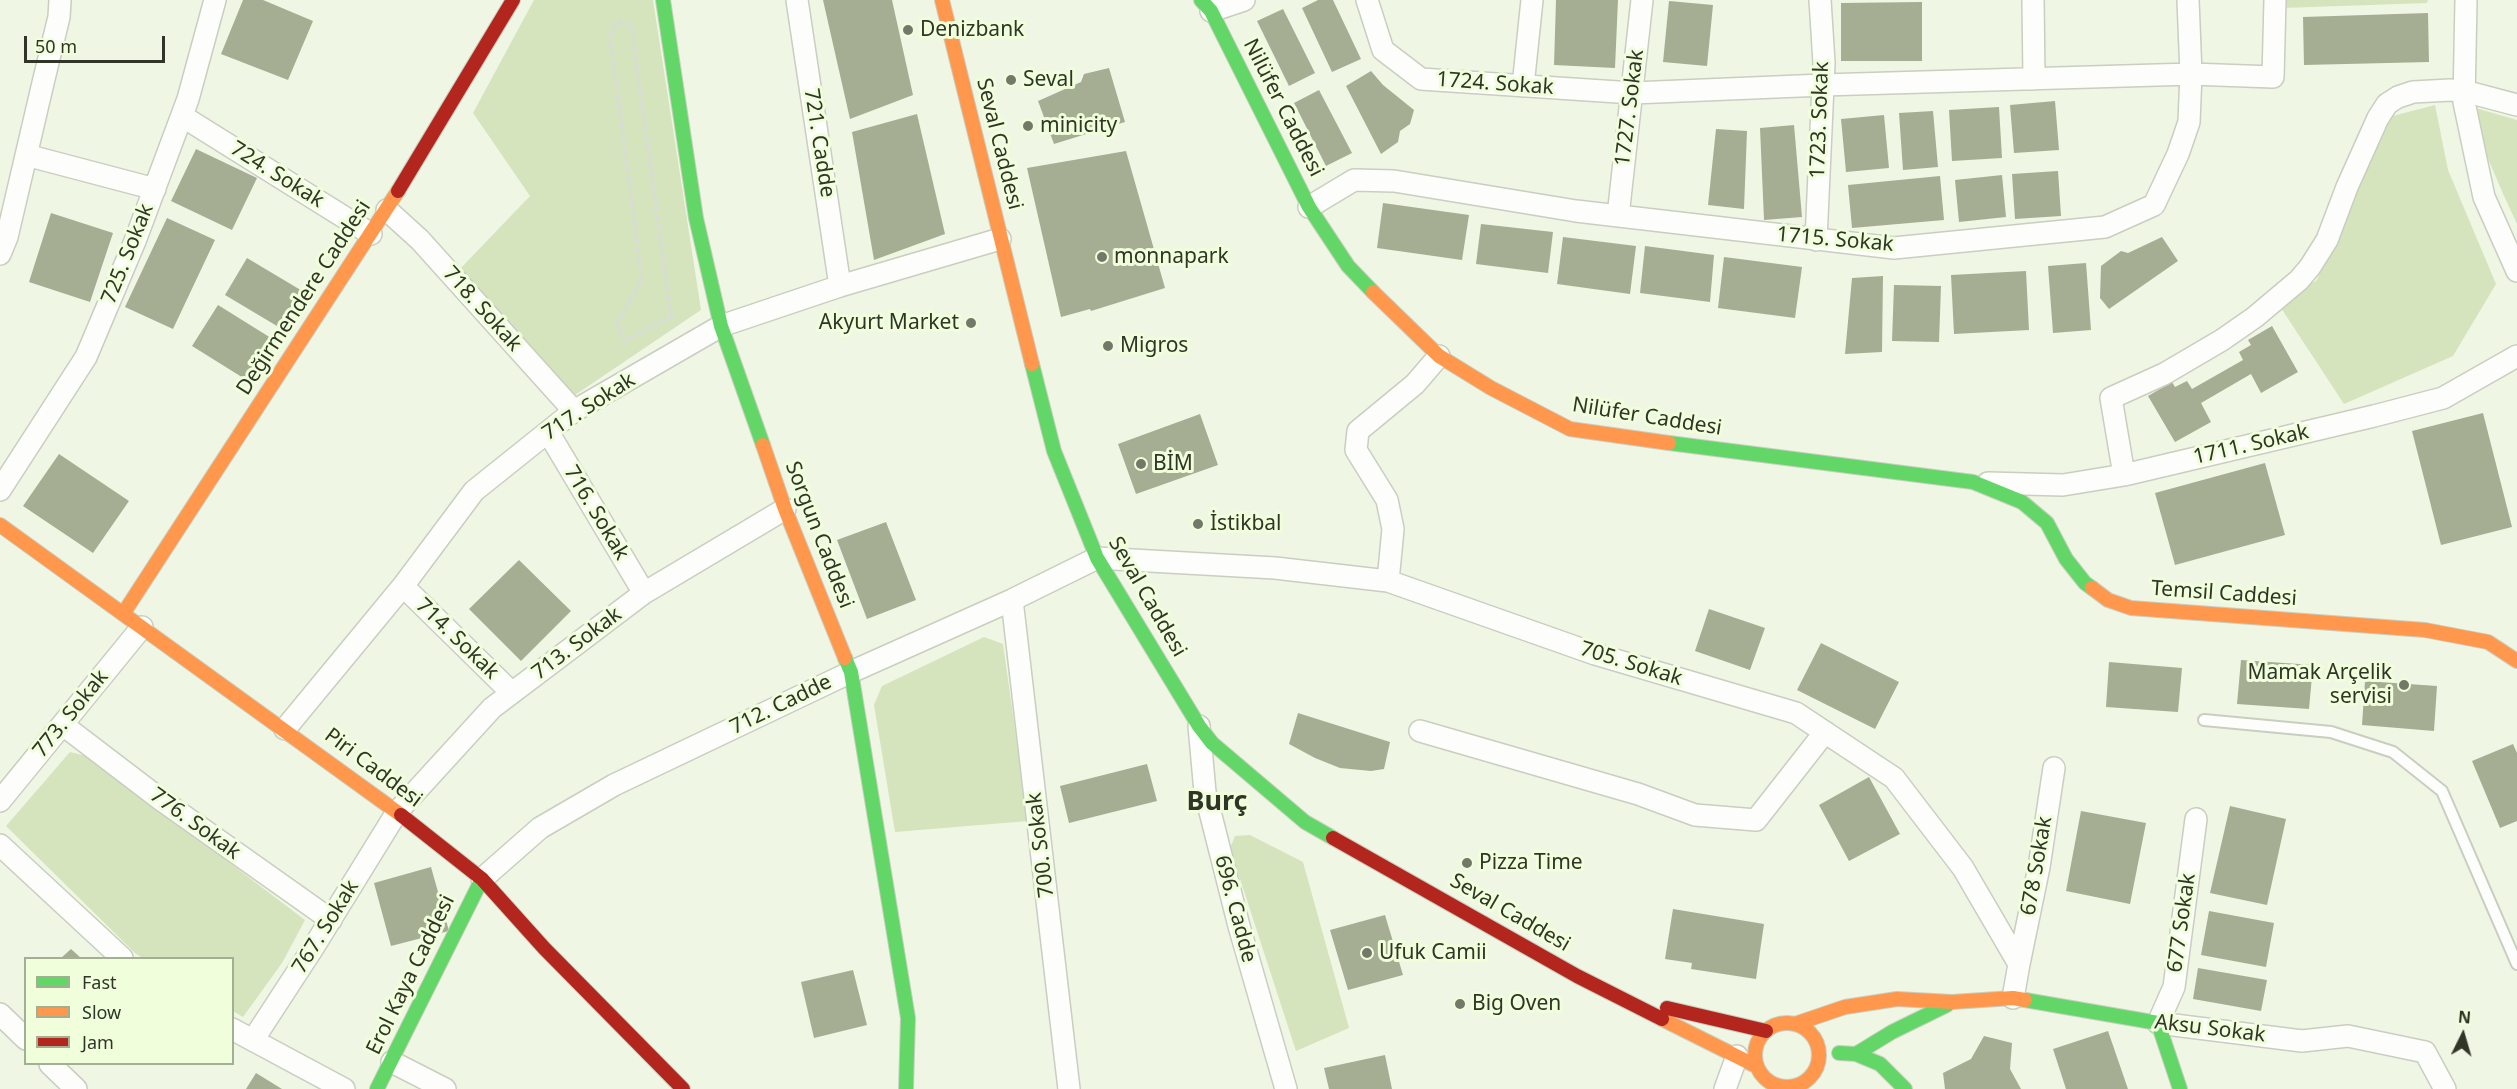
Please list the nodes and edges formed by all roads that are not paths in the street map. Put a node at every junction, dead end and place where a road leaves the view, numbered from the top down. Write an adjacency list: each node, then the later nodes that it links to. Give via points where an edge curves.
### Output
1 (60, 0): 25 (street)
2 (215, 0): 24 (street, 725. Sokak)
3 (513, 0): 28 (street, Değirmendere Caddesi)
4 (663, 0): 36 (street, Sorgun Caddesi, via 696,218)
5 (797, 0): 35 (street, 721. Cadde)
6 (942, 0): 31 (street, Seval Caddesi)
7 (1244, 0): 16 (street)
8 (1367, 0): 20 (street, 1724. Sokak, via 1383,50 1421,79)
9 (1532, 0): 20 (street)
10 (1642, 0): 22 (street, 1727. Sokak)
11 (1820, 0): 19 (street, 1723. Sokak)
12 (2033, 0): 18 (street)
13 (2188, 0): 17 (street, 1715. Sokak)
14 (2275, 0): 17 (street, 1724. Sokak, via 2273,77)
15 (2466, 0): 21 (street)
16 (1206, 5): 27 (street, Nilüfer Caddesi)
17 (2191, 74): 18 (street, 1724. Sokak); 32 (street, 1715. Sokak, via 2189,122 2154,205 2104,226 1894,248)
18 (2034, 79): 19 (street, 1724. Sokak)
19 (1823, 85): 22 (street, 1724. Sokak); 32 (street, 1723. Sokak)
20 (1523, 86): 22 (street, 1724. Sokak)
21 (2464, 91): 23 (street); 34 (street, via 2484,197); 41 (street, via 2413,93 2387,104 2364,147 2327,240 2299,280 2222,340 2111,398)
22 (1633, 93): 29 (street, 1727. Sokak)
23 (2517, 105)
24 (182, 116): 26 (street, 725. Sokak); 30 (street, 724. Sokak)
25 (26, 155): 26 (street); 33 (street)
26 (155, 189): 43 (street, 725. Sokak, via 86,357)
27 (1309, 207): 29 (street, 1715. Sokak, via 1354,180 1394,181); 37 (street, Nilüfer Caddesi, via 1348,266)
28 (387, 210): 30 (street, Değirmendere Caddesi); 39 (street, 718. Sokak, via 420,240)
29 (1618, 216): 32 (street, 1715. Sokak)
30 (371, 234): 51 (street, Değirmendere Caddesi)
31 (1000, 239): 35 (street, 717. Sokak); 46 (street, Seval Caddesi, via 1054,451)
32 (1816, 240)
33 (0, 254)
34 (2517, 271)
35 (840, 286): 36 (street, 717. Sokak)
36 (721, 326): 39 (street, 717. Sokak); 44 (street, Sorgun Caddesi)
37 (1440, 356): 42 (street, Nilüfer Caddesi, via 1569,429); 47 (street, via 1415,384 1358,432 1356,450 1387,500 1393,529)
38 (2517, 356): 41 (street, 1711. Sokak, via 2443,398)
39 (574, 411): 40 (street, 717. Sokak)
40 (548, 432): 48 (street, 717. Sokak, via 474,490); 49 (street, 716. Sokak)
41 (2124, 475): 42 (street, 1711. Sokak, via 2063,485)
42 (1973, 482): 53 (street, Temsil Caddesi, via 2022,502 2047,523 2066,559 2085,583 2108,600 2131,608 2425,630 2488,642)
43 (0, 490)
44 (785, 509): 49 (street, 713. Sokak); 54 (street, Sorgun Caddesi)
45 (0, 525): 51 (street, Piri Caddesi)
46 (1097, 558): 47 (street, 705. Sokak, via 1275,568); 50 (street, 712. Cadde); 58 (street, Seval Caddesi)
47 (1388, 581): 61 (street, 705. Sokak, via 1594,654 1796,713)
48 (402, 586): 55 (street, 714. Sokak); 59 (street, 717. Sokak)
49 (644, 593): 55 (street, 713. Sokak)
50 (1012, 600): 54 (street, 712. Cadde); 97 (street, 700. Sokak)
51 (123, 614): 52 (street, Piri Caddesi)
52 (142, 627): 57 (street, 773. Sokak); 59 (street, Piri Caddesi)
53 (2517, 660)
54 (850, 672): 67 (street, 712. Cadde, via 614,785 540,828); 96 (street, Sorgun Caddesi, via 908,1018)
55 (512, 693): 64 (street, 713. Sokak, via 492,708)
56 (2204, 720): 71 (lane, via 2331,732 2393,752 2442,791)
57 (63, 724): 63 (street, 773. Sokak); 68 (street, 776. Sokak, via 160,799)
58 (1199, 726): 72 (street, Seval Caddesi, via 1212,743 1305,822); 98 (street, 696. Cadde, via 1205,792)
59 (285, 729): 64 (street, Piri Caddesi)
60 (1420, 731): 61 (street, via 1638,794 1695,815 1756,820)
61 (1825, 732): 70 (street, 705. Sokak, via 1894,778 1963,868)
62 (2054, 768): 70 (street, 678 Sokak)
63 (0, 801)
64 (397, 812): 67 (street, Piri Caddesi); 68 (street, 767. Sokak)
65 (2196, 819): 76 (street, 677 Sokak, via 2174,987)
66 (0, 845): 69 (street)
67 (482, 879): 85 (street, Erol Kaya Caddesi); 95 (street, Piri Caddesi, via 543,948)
68 (331, 920): 81 (street, 767. Sokak)
69 (121, 957)
70 (2019, 964): 73 (street)
71 (2517, 964)
72 (1618, 996): 79 (street, Seval Caddesi); 84 (street, Seval Caddesi)
73 (2013, 998): 74 (street, Aksu Sokak); 76 (street, Aksu Sokak)
74 (1952, 1002): 77 (street, Aksu Sokak, via 1897,999 1845,1007); 83 (street, Aksu Sokak)
75 (0, 1014): 80 (street)
76 (2158, 1023): 103 (street); 104 (street, Aksu Sokak, via 2302,1041 2348,1036 2425,1052)
77 (1795, 1024): 79 (street, Seval Caddesi); 82 (street, via 1808,1031)
78 (234, 1030): 81 (street)
79 (1766, 1031): 88 (street, via 1756,1047)
80 (24, 1037)
81 (252, 1040): 92 (street)
82 (1819, 1051): 83 (street); 89 (street)
83 (1856, 1054): 86 (street)
84 (1737, 1056): 88 (street, Seval Caddesi); 99 (street)
85 (392, 1062): 93 (street, Erol Kaya Caddesi); 94 (street)
86 (1880, 1064): 101 (street); 102 (street)
87 (51, 1065): 91 (street)
88 (1756, 1066): 90 (street, Seval Caddesi, via 1767,1081)
89 (1815, 1072): 90 (street, Seval Caddesi, via 1802,1084); 100 (street)
90 (1785, 1088)
91 (76, 1089)
92 (344, 1089)
93 (377, 1089)
94 (445, 1089)
95 (683, 1089)
96 (906, 1089)
97 (1070, 1089)
98 (1286, 1089)
99 (1725, 1089)
100 (1821, 1089)
101 (1889, 1089)
102 (1905, 1089)
103 (2180, 1089)
104 (2445, 1089)

